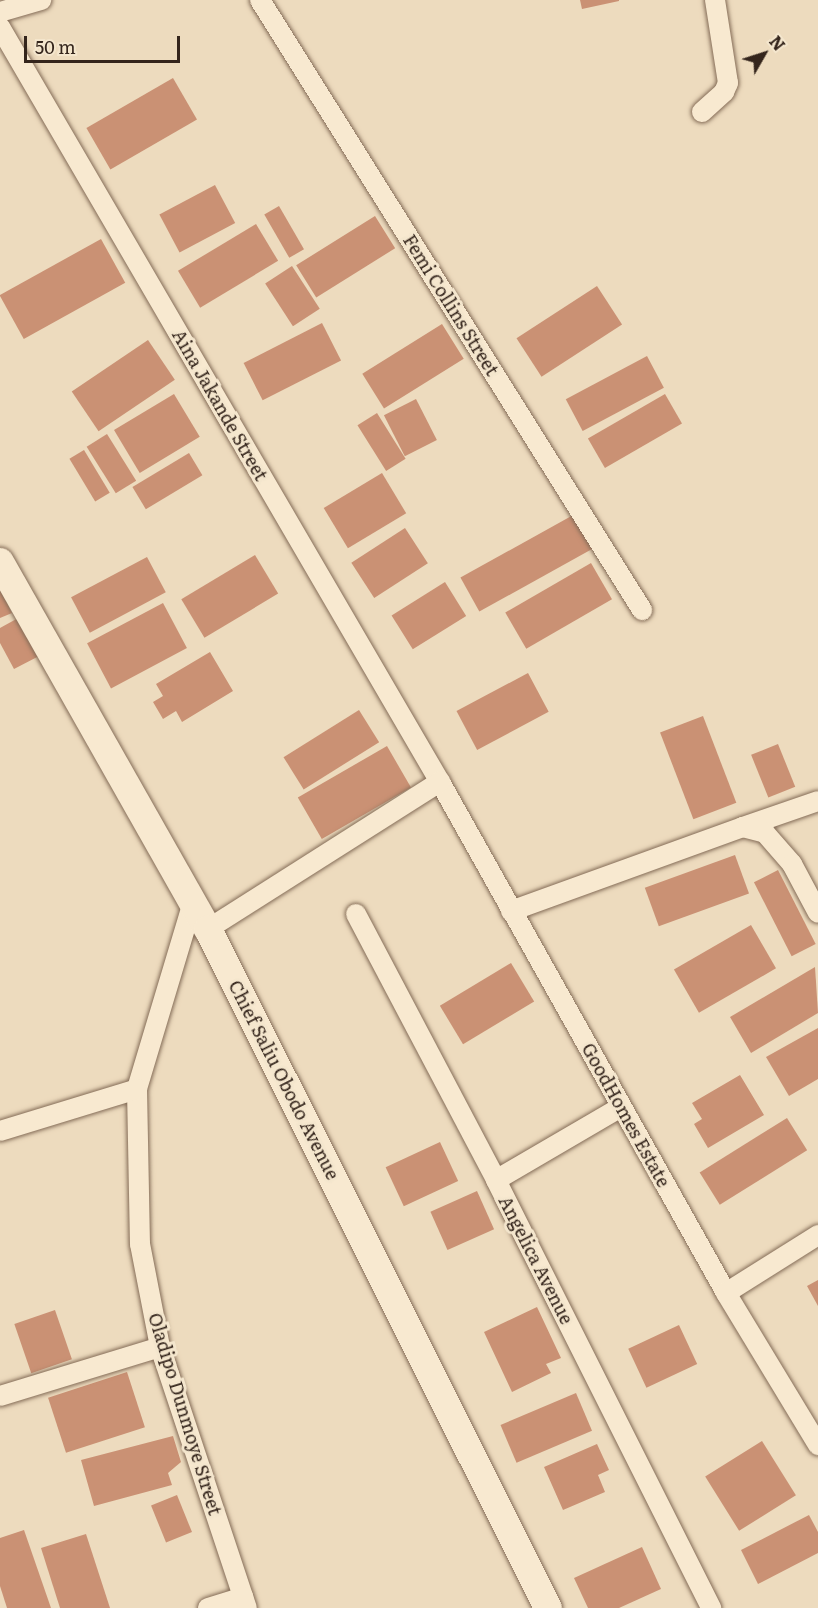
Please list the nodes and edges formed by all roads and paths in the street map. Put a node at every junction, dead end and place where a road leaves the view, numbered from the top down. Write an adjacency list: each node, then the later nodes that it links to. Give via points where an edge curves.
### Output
1 (41, 0): 4 (street)
2 (260, 0): 8 (street, Femi Collins Street)
3 (715, 0): 6 (street, via 728,84)
4 (0, 12)
5 (0, 27): 9 (street, Aina Jakande Street)
6 (702, 112)
7 (0, 562): 12 (street, Chief Saliu Obodo Avenue)
8 (642, 610)
9 (440, 782): 13 (street, GoodHomes Estate); 16 (street)
10 (818, 801): 11 (street)
11 (743, 827): 13 (street); 14 (street, via 765,833 792,864)
12 (193, 902): 16 (street, Chief Saliu Obodo Avenue); 17 (street, Oladipo Dunmoye Street)
13 (511, 911): 18 (street, GoodHomes Estate)
14 (818, 913)
15 (356, 914): 20 (street, Angelica Avenue)
16 (208, 929): 28 (street, Chief Saliu Obodo Avenue)
17 (136, 1089): 19 (street); 23 (street, Oladipo Dunmoye Street, via 140,1244)
18 (621, 1107): 20 (street); 22 (street, GoodHomes Estate)
19 (0, 1131)
20 (496, 1180): 29 (street, Angelica Avenue)
21 (818, 1235): 22 (street)
22 (726, 1293): 25 (street, GoodHomes Estate)
23 (160, 1347): 24 (street); 26 (street, Oladipo Dunmoye Street)
24 (0, 1396)
25 (818, 1445)
26 (245, 1603): 27 (street)
27 (208, 1608)
28 (548, 1608)
29 (711, 1608)

